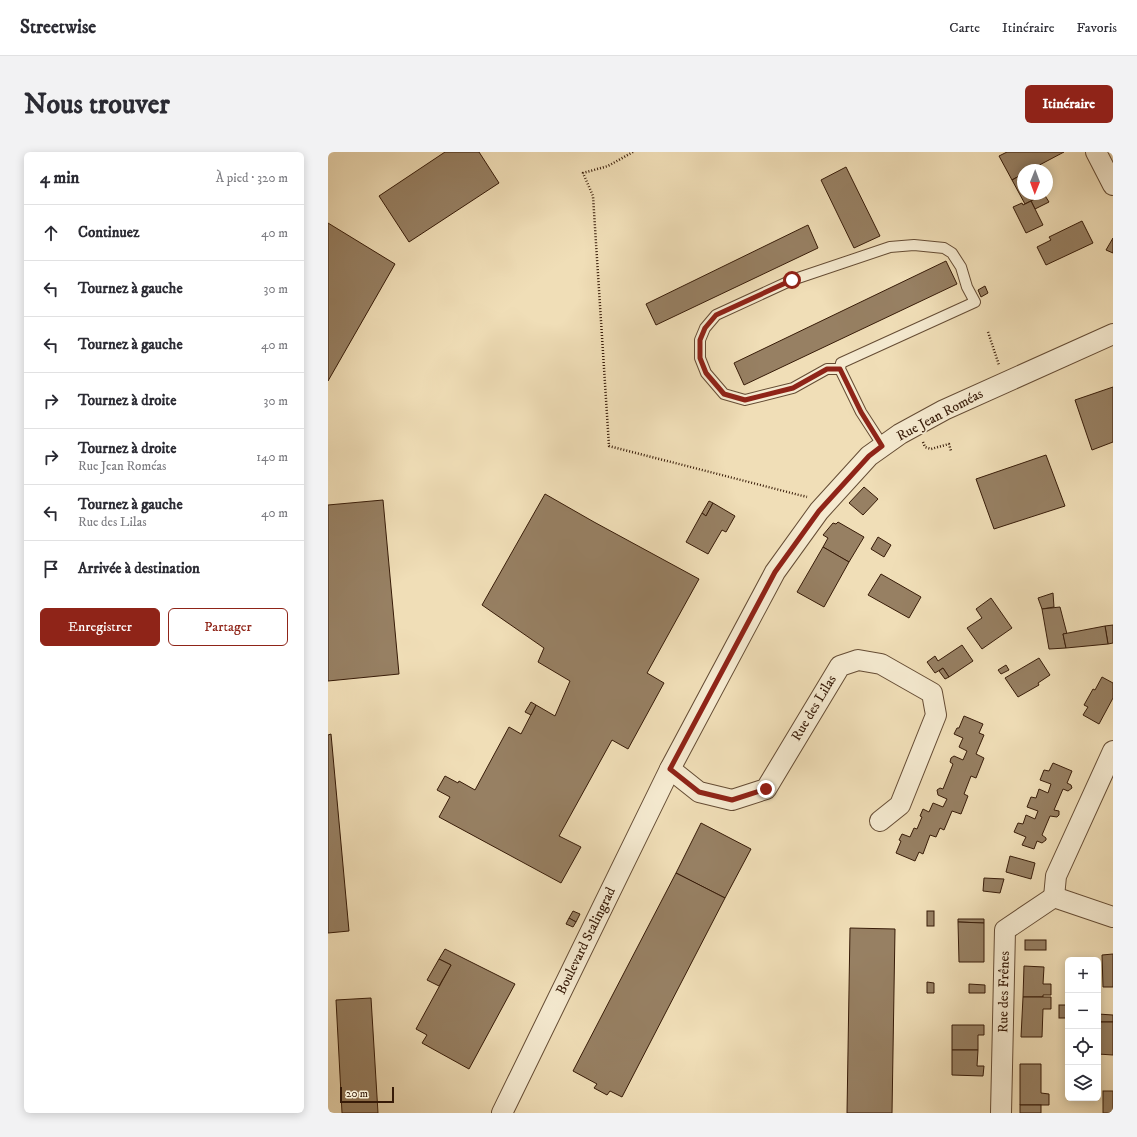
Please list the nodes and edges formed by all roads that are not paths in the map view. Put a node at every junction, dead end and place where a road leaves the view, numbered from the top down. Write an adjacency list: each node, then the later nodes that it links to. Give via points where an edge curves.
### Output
1 (1096, 152): 2 (street)
2 (1113, 185)
3 (1113, 334): 5 (street, Rue Jean Roméas, via 944,410)
4 (840, 369): 4 (lane, via 841,363 975,302 961,267 952,253 944,248 914,245 890,247 792,280 716,315 705,328 700,340 700,358 706,373 724,394 745,400 793,388 827,369); 5 (lane, via 861,412)
5 (882, 446): 7 (street, Rue Jean Roméas, via 869,456 819,511 775,572)
6 (1113, 751): 9 (street, via 1056,876)
7 (670, 769): 8 (street, Rue des Lilas, via 699,792 732,800 766,789 840,666 858,660 881,664 932,693 936,715 900,805); 11 (street, Boulevard Stalingrad)
8 (880, 821)
9 (1054, 897): 10 (street); 12 (street, Rue des Frênes, via 1005,930)
10 (1113, 917)
11 (502, 1113)
12 (1001, 1113)

